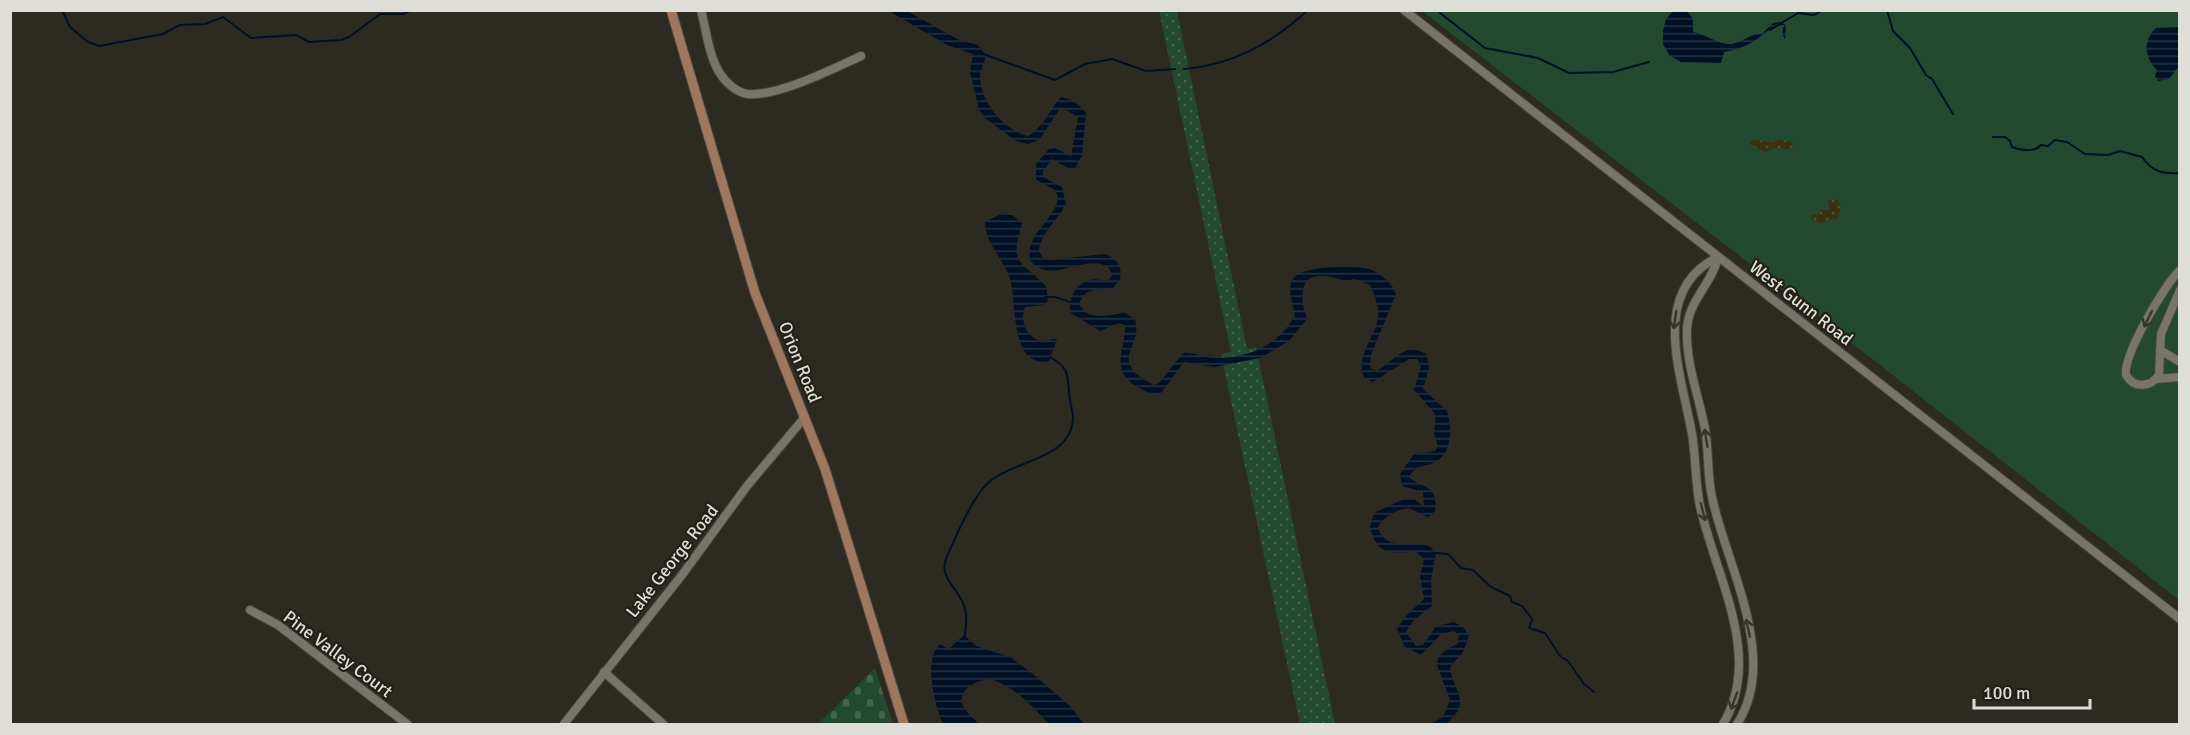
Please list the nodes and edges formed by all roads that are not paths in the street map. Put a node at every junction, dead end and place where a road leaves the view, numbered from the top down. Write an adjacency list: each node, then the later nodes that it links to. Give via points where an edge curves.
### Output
1 (671, 10): 14 (main road, Orion Road, via 755,293)
2 (701, 10): 4 (street, via 719,72 747,94 821,75)
3 (1404, 10): 5 (street, West Gunn Road)
4 (861, 56)
5 (1718, 257): 8 (street, via 1690,279); 9 (street, via 1715,270); 18 (street, West Gunn Road)
6 (2180, 270): 13 (street, one-way to 13, via 2154,305 2125,368 2128,379 2141,386)
7 (2180, 290): 10 (street, via 2163,326)
8 (1681, 299): 9 (street); 16 (street, one-way to 16, via 1674,327 1676,363)
9 (1692, 304): 15 (street, one-way to 9, via 1705,428 1688,351 1686,329)
10 (2160, 350): 11 (street); 13 (street)
11 (2180, 362)
12 (2180, 377): 13 (street)
13 (2156, 380)
14 (805, 417): 21 (street, Lake George Road); 25 (main road, Orion Road, via 840,513)
15 (1711, 483): 16 (street); 19 (street, one-way to 15)
16 (1698, 484): 20 (street, one-way to 20)
17 (250, 610): 22 (street, Pine Valley Court, via 278,625)
18 (2180, 619)
19 (1753, 654): 20 (street); 27 (street, via 1748,699)
20 (1739, 655): 26 (street, one-way to 26, via 1740,682)
21 (604, 672): 23 (street, Lake George Road); 24 (street)
22 (407, 724)
23 (564, 724)
24 (663, 724)
25 (904, 724)
26 (1723, 724)
27 (1737, 724)

